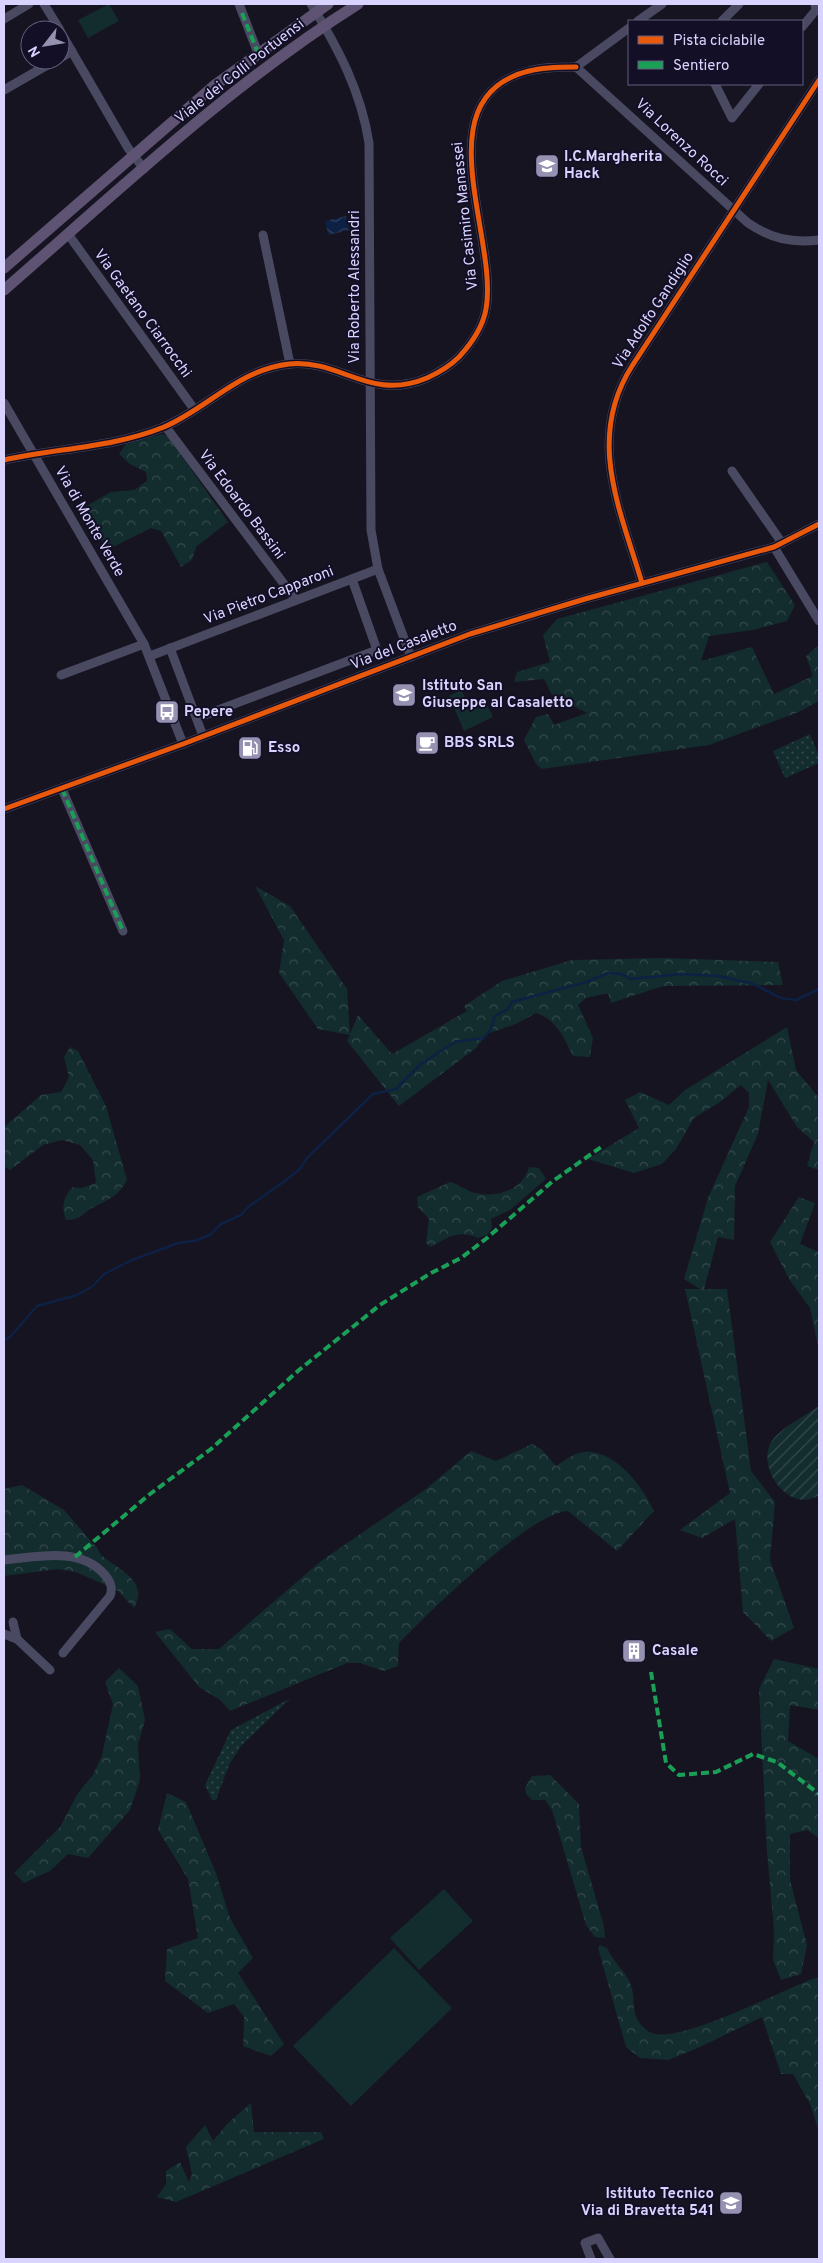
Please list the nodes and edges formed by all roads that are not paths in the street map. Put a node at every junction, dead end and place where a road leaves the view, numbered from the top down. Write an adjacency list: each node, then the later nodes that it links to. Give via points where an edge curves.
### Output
1 (30, 4): 10 (street)
2 (44, 4): 11 (street)
3 (328, 4): 9 (main road, Viale dei Colli Portuensi)
4 (358, 4): 14 (main road, Viale dei Colli Portuensi)
5 (662, 4): 12 (street)
6 (739, 4): 13 (street)
7 (815, 4): 15 (street, via 816,10)
8 (241, 8): 19 (street)
9 (314, 8): 14 (street, Via Roberto Alessandri); 19 (main road, Viale dei Colli Portuensi)
10 (4, 19)
11 (54, 20)
12 (639, 20)
13 (723, 20)
14 (325, 25): 27 (main road, Viale dei Colli Portuensi, via 225,99); 35 (street, Via Roberto Alessandri, via 349,73 369,143)
15 (803, 26)
16 (628, 29): 20 (street)
17 (70, 48): 18 (street)
18 (72, 51): 26 (street)
19 (258, 53): 26 (main road, Viale dei Colli Portuensi)
20 (576, 67): 28 (street, Via Lorenzo Rocci); 35 (street, Via Casimiro Manassei, via 535,70 510,78 490,93 474,121 471,157 488,291 484,317 470,344 450,365 420,380 397,386)
21 (39, 70): 25 (street)
22 (819, 80): 28 (street, Via Adolfo Gandiglio)
23 (716, 85): 24 (street, via 732,118)
24 (758, 85)
25 (4, 90)
26 (133, 155): 27 (street); 32 (main road, Viale dei Colli Portuensi)
27 (144, 169): 29 (main road, Viale dei Colli Portuensi)
28 (733, 212): 31 (street, Via Lorenzo Rocci, via 775,238); 46 (street, Via Adolfo Gandiglio, via 626,376 614,407 608,436 609,469)
29 (68, 234): 33 (main road, Viale dei Colli Portuensi); 37 (street, Via Gaetano Ciarrocchi)
30 (263, 235): 34 (street)
31 (819, 240)
32 (4, 268)
33 (4, 290)
34 (290, 364): 35 (street, Via Casimiro Manassei, via 320,366); 37 (street, Via Casimiro Manassei, via 252,373)
35 (369, 384): 44 (street, Via Roberto Alessandri, via 371,530)
36 (4, 404): 39 (street, Via di Monte Verde)
37 (194, 409): 38 (street, Via Casimiro Manassei)
38 (165, 426): 39 (street, Via Casimiro Manassei, via 110,443); 47 (street, Via Edoardo Bassini)
39 (34, 455): 40 (street, Via Casimiro Manassei); 49 (street, Via di Monte Verde)
40 (4, 460)
41 (732, 471): 43 (street)
42 (819, 524): 43 (street, Via del Casaletto)
43 (778, 545): 46 (street, Via del Casaletto); 48 (street)
44 (378, 569): 45 (street, Via Pietro Capparoni); 52 (street, Via Roberto Alessandri)
45 (352, 579): 47 (street, Via Pietro Capparoni); 54 (street, via 378,650)
46 (642, 583): 52 (street, Via del Casaletto, via 488,628)
47 (296, 600): 50 (street, Via Pietro Capparoni)
48 (819, 621)
49 (144, 644): 51 (street, Via di Monte Verde); 53 (street)
50 (170, 648): 51 (street, Via Pietro Capparoni); 54 (street)
51 (150, 656): 56 (street, Via di Monte Verde)
52 (411, 657): 55 (street, Via del Casaletto)
53 (61, 675)
54 (197, 718): 55 (street)
55 (203, 736): 56 (street, Via del Casaletto)
56 (183, 744): 57 (street, Via del Casaletto)
57 (62, 789): 58 (street, Via del Casaletto); 59 (street)
58 (4, 809)
59 (123, 931)
60 (4, 1560): 64 (street, via 69,1556 91,1563 108,1579 112,1589 110,1596)
61 (12, 1622): 63 (street)
62 (4, 1634): 63 (street)
63 (17, 1639): 65 (street)
64 (63, 1653)
65 (50, 1670)
66 (591, 2259): 67 (street, via 585,2243 598,2238)
67 (610, 2259)

